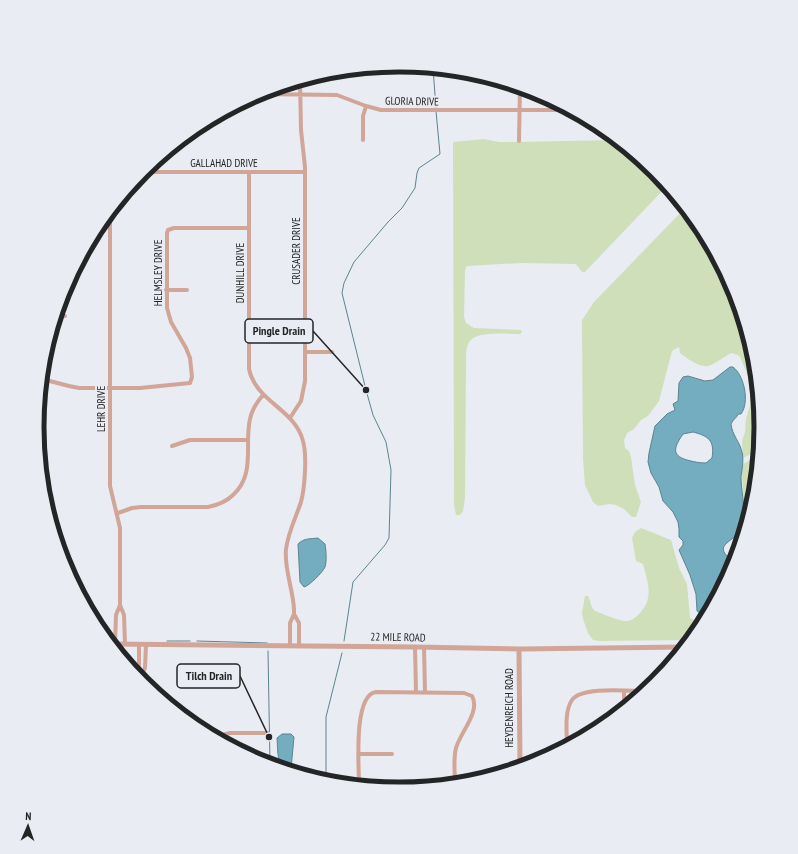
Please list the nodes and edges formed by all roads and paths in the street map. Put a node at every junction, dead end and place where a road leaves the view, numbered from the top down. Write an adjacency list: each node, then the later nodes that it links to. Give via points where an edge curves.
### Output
1 (300, 86): 3 (street, CRUSADER DRIVE)
2 (277, 94): 3 (street, GLORIA DRIVE)
3 (300, 94): 5 (street, GLORIA DRIVE, via 337,95); 12 (street, CRUSADER DRIVE)
4 (520, 94): 7 (street)
5 (366, 106): 7 (street, GLORIA DRIVE, via 387,110); 8 (street, via 363,116)
6 (556, 109): 7 (street, GLORIA DRIVE)
7 (520, 110): 9 (street)
8 (363, 140)
9 (519, 141)
10 (152, 172): 11 (street, GALLAHAD DRIVE)
11 (249, 172): 12 (street, GALLAHAD DRIVE); 14 (street, DUNHILL DRIVE)
12 (306, 172): 17 (street, CRUSADER DRIVE)
13 (110, 221): 20 (street, LEHR DRIVE)
14 (249, 228): 15 (street, HELMSLEY DRIVE, via 168,230); 21 (street, DUNHILL DRIVE, via 249,363 252,378)
15 (166, 290): 16 (street); 20 (street, HELMSLEY DRIVE, via 169,318 190,358 191,382)
16 (187, 290)
17 (305, 352): 18 (street); 22 (street, CRUSADER DRIVE, via 303,396)
18 (332, 352)
19 (47, 380): 20 (street, via 74,388)
20 (110, 388): 25 (street, LEHR DRIVE, via 110,486)
21 (263, 395): 22 (street, DUNHILL DRIVE); 23 (street, via 251,413)
22 (290, 418): 27 (street, DUNHILL DRIVE, via 299,430 304,447 303,494 286,555)
23 (248, 440): 24 (street, via 190,440); 25 (street, via 248,468 245,477 238,490 218,505 141,507)
24 (172, 446)
25 (118, 514): 26 (street, LEHR DRIVE)
26 (120, 605): 28 (street, LEHR DRIVE, via 116,615); 30 (street, LEHR DRIVE, via 124,615)
27 (294, 614): 33 (street, DUNHILL DRIVE, via 290,623); 34 (street, DUNHILL DRIVE, via 299,623)
28 (114, 638)
29 (118, 644): 30 (street, 22 MILE ROAD)
30 (124, 644): 31 (street, 22 MILE ROAD)
31 (139, 644): 32 (street, 22 MILE ROAD); 39 (street)
32 (146, 644): 33 (street, 22 MILE ROAD); 40 (street)
33 (290, 645): 34 (street, 22 MILE ROAD)
34 (299, 646): 35 (street, 22 MILE ROAD)
35 (415, 646): 37 (street, 22 MILE ROAD); 43 (street)
36 (678, 646): 38 (street, 22 MILE ROAD)
37 (424, 647): 38 (street, 22 MILE ROAD); 44 (street)
38 (519, 649): 51 (street, HEYDENREICH ROAD)
39 (139, 669)
40 (143, 672)
41 (624, 691): 42 (street); 45 (street); 48 (street, via 593,691 573,698 567,715)
42 (636, 691)
43 (416, 692): 44 (street); 49 (street, via 376,692 367,697 360,715)
44 (425, 692): 52 (street, via 464,693 472,696 474,701 472,713 456,748)
45 (624, 702)
46 (268, 733): 47 (street)
47 (223, 735)
48 (567, 739)
49 (359, 754): 50 (street); 53 (street)
50 (392, 754)
51 (520, 760)
52 (455, 777)
53 (359, 780)

